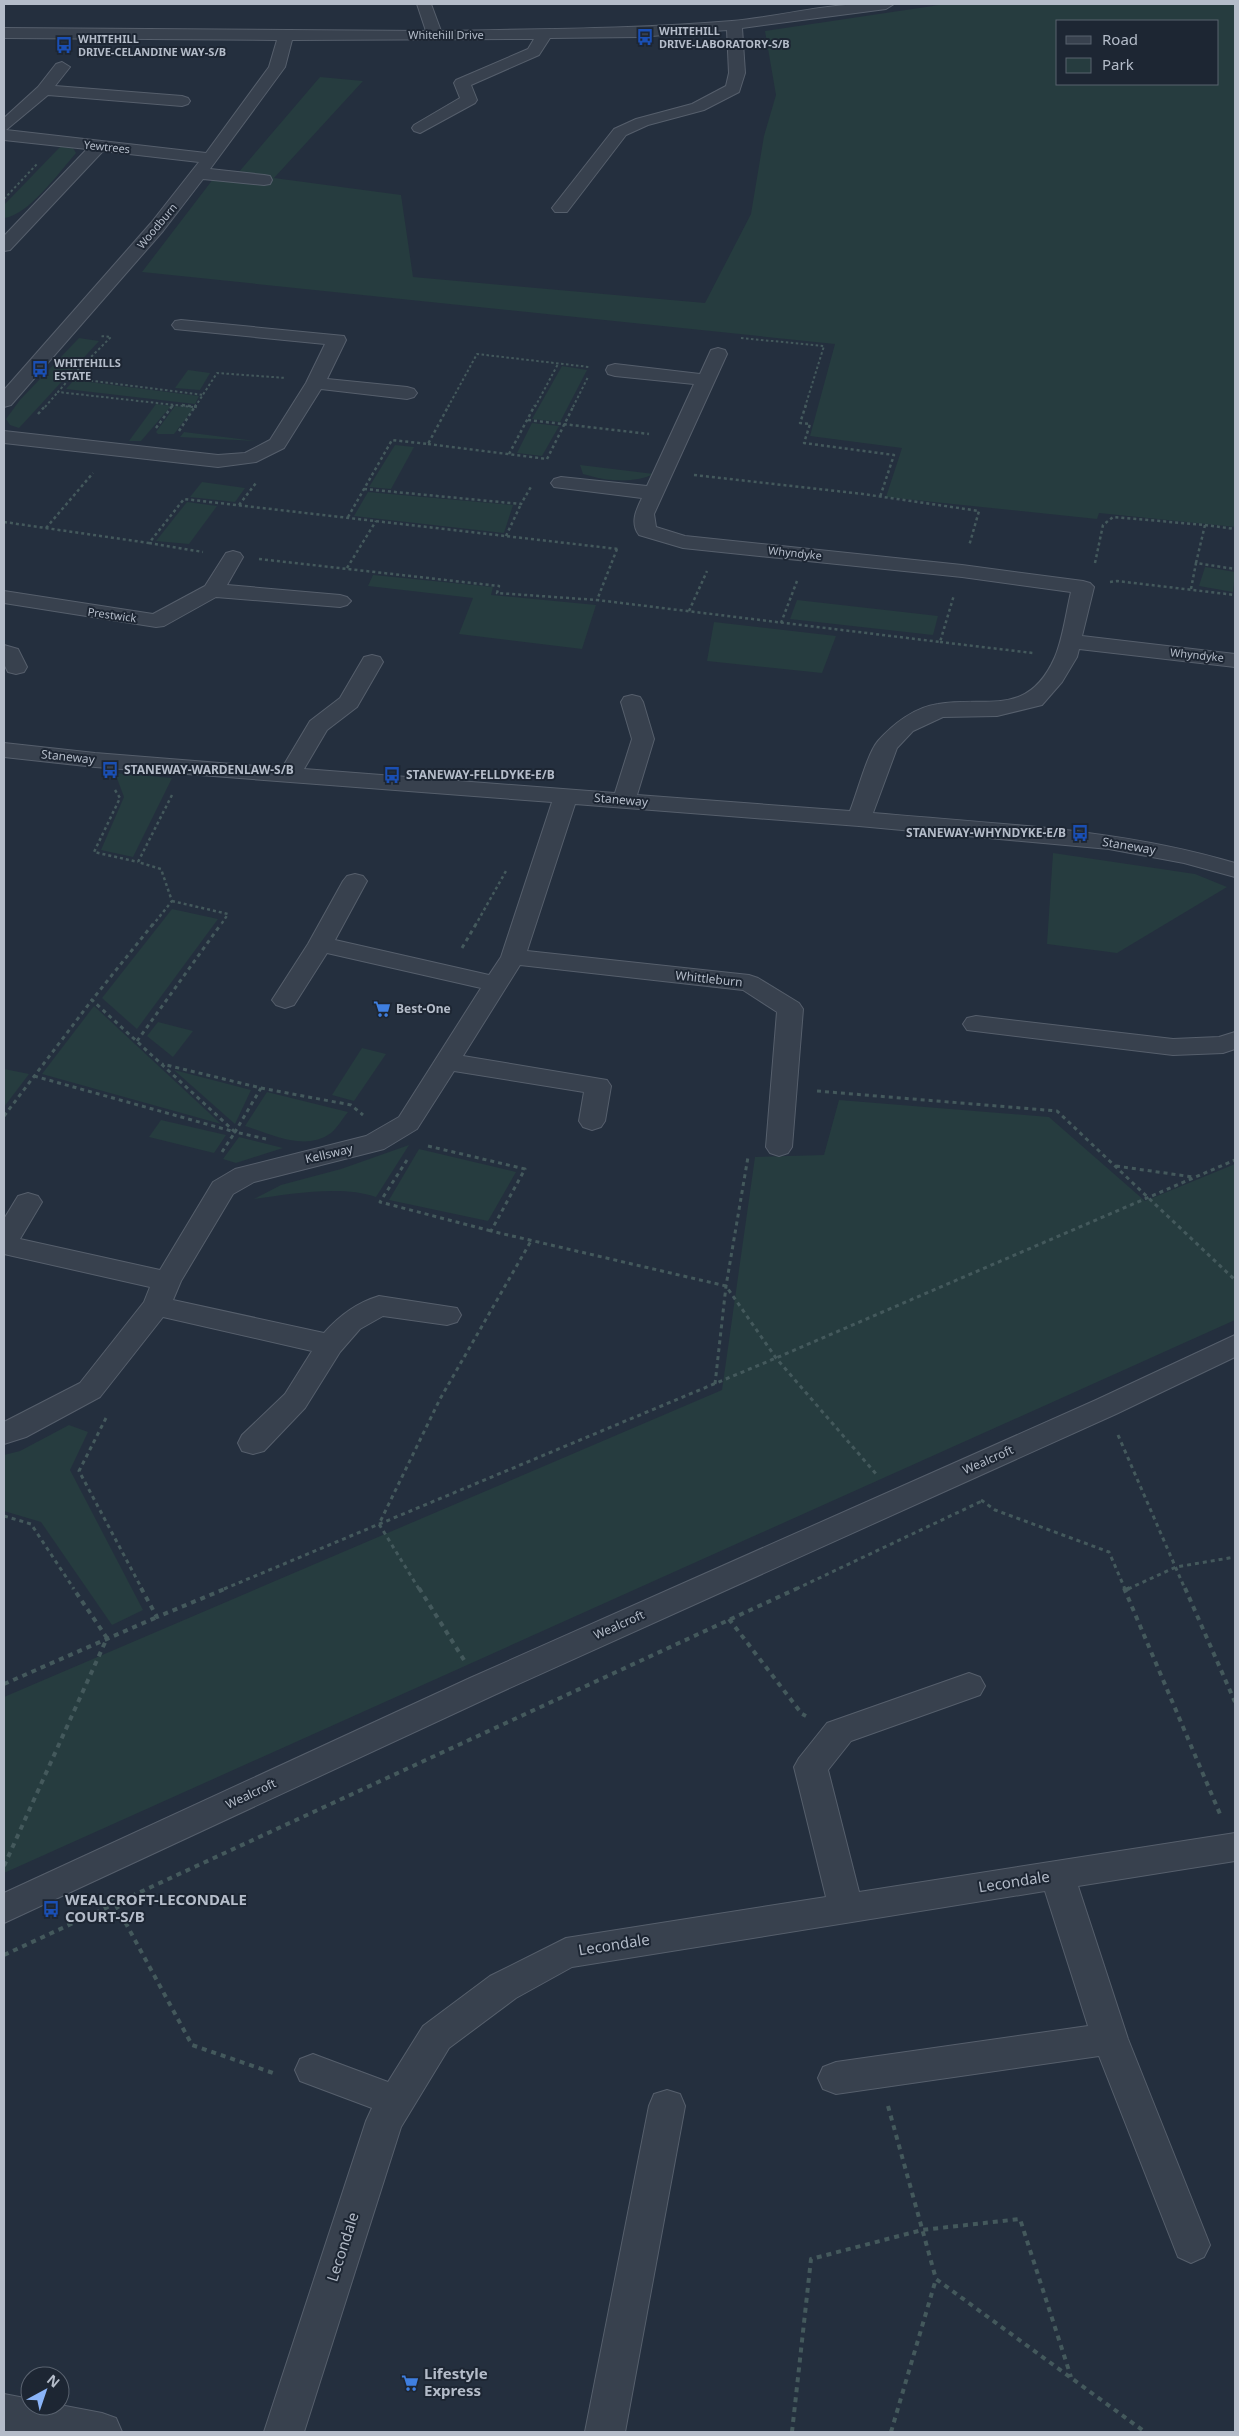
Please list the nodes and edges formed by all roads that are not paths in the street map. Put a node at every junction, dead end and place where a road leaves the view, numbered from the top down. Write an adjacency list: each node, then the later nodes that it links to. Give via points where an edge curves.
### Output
1 (424, 4): 7 (street)
2 (886, 4): 3 (street, Whitehill Drive)
3 (734, 25): 6 (street, Whitehill Drive); 18 (street, via 737,73 733,89 698,107 642,122 620,132)
4 (4, 33): 5 (street, Whitehill Drive)
5 (286, 35): 7 (street, Whitehill Drive); 15 (street, Woodburn, via 277,67)
6 (544, 35): 7 (street, Whitehill Drive); 12 (street, via 534,52 462,83 469,100)
7 (435, 36)
8 (62, 67): 9 (street)
9 (44, 90): 10 (street); 11 (street)
10 (182, 101)
11 (4, 126)
12 (420, 128)
13 (4, 135): 14 (street, Yewtrees)
14 (99, 146): 15 (street, Yewtrees); 19 (street)
15 (210, 158): 16 (street, Woodburn)
16 (199, 173): 17 (street); 26 (street, Woodburn, via 157,227)
17 (264, 180)
18 (561, 208)
19 (4, 246)
20 (182, 325): 24 (street, via 337,340)
21 (718, 354): 23 (street)
22 (615, 370): 23 (street)
23 (706, 380): 29 (street)
24 (316, 381): 25 (street); 27 (street, via 277,444 249,458 218,461)
25 (408, 393)
26 (6, 396)
27 (4, 437)
28 (562, 483): 29 (street)
29 (654, 493): 34 (street, Whyndyke, via 644,514 646,531 683,542 1086,586)
30 (233, 557): 31 (street)
31 (213, 590): 32 (street, Prestwick, via 156,621); 33 (street)
32 (4, 597)
33 (340, 601)
34 (1067, 649): 35 (street, Whyndyke); 42 (street, via 1051,682 1034,700 997,709 939,710 905,726 886,746)
35 (1235, 660)
36 (372, 662): 39 (street, via 349,702 318,726)
37 (632, 702): 41 (street, via 643,739)
38 (4, 750): 39 (street, Staneway)
39 (289, 775): 40 (street, Staneway)
40 (566, 796): 41 (street, Staneway); 46 (street, Kellsway)
41 (624, 801): 42 (street, Staneway)
42 (859, 820): 43 (street, Staneway, via 1109,842 1187,856)
43 (1235, 870)
44 (355, 881): 45 (street)
45 (320, 944): 47 (street); 48 (street)
46 (513, 957): 47 (street, Kellsway); 53 (street, Whittleburn, via 749,983 790,1010)
47 (497, 984): 51 (street, Kellsway)
48 (284, 1000)
49 (976, 1024): 50 (street, via 1173,1047 1223,1045)
50 (1235, 1040)
51 (448, 1062): 52 (street, via 598,1086); 56 (street, Kellsway, via 408,1123 375,1143 245,1175 223,1188)
52 (592, 1120)
53 (778, 1147)
54 (28, 1202): 55 (street)
55 (4, 1243): 56 (street)
56 (162, 1294): 58 (street); 60 (street, Kellsway, via 90,1390)
57 (447, 1315): 58 (street, via 379,1306 350,1322)
58 (330, 1345): 61 (street, via 295,1401)
59 (1235, 1345): 66 (street, Wealcroft, via 1106,1407 481,1687)
60 (4, 1433)
61 (253, 1443)
62 (969, 1686): 65 (street, via 839,1732 811,1767)
63 (1235, 1847): 64 (street, Lecondale)
64 (1057, 1875): 65 (street, Lecondale); 67 (street)
65 (846, 1908): 70 (street, Lecondale, via 566,1953 503,1987 436,2037)
66 (4, 1909)
67 (1110, 2039): 69 (street); 72 (street)
68 (313, 2070): 70 (street)
69 (836, 2078)
70 (396, 2101): 75 (street, Lecondale, via 384,2121)
71 (667, 2106): 76 (street)
72 (1191, 2245)
73 (4, 2413): 74 (street)
74 (102, 2432)
75 (284, 2432)
76 (604, 2432)

